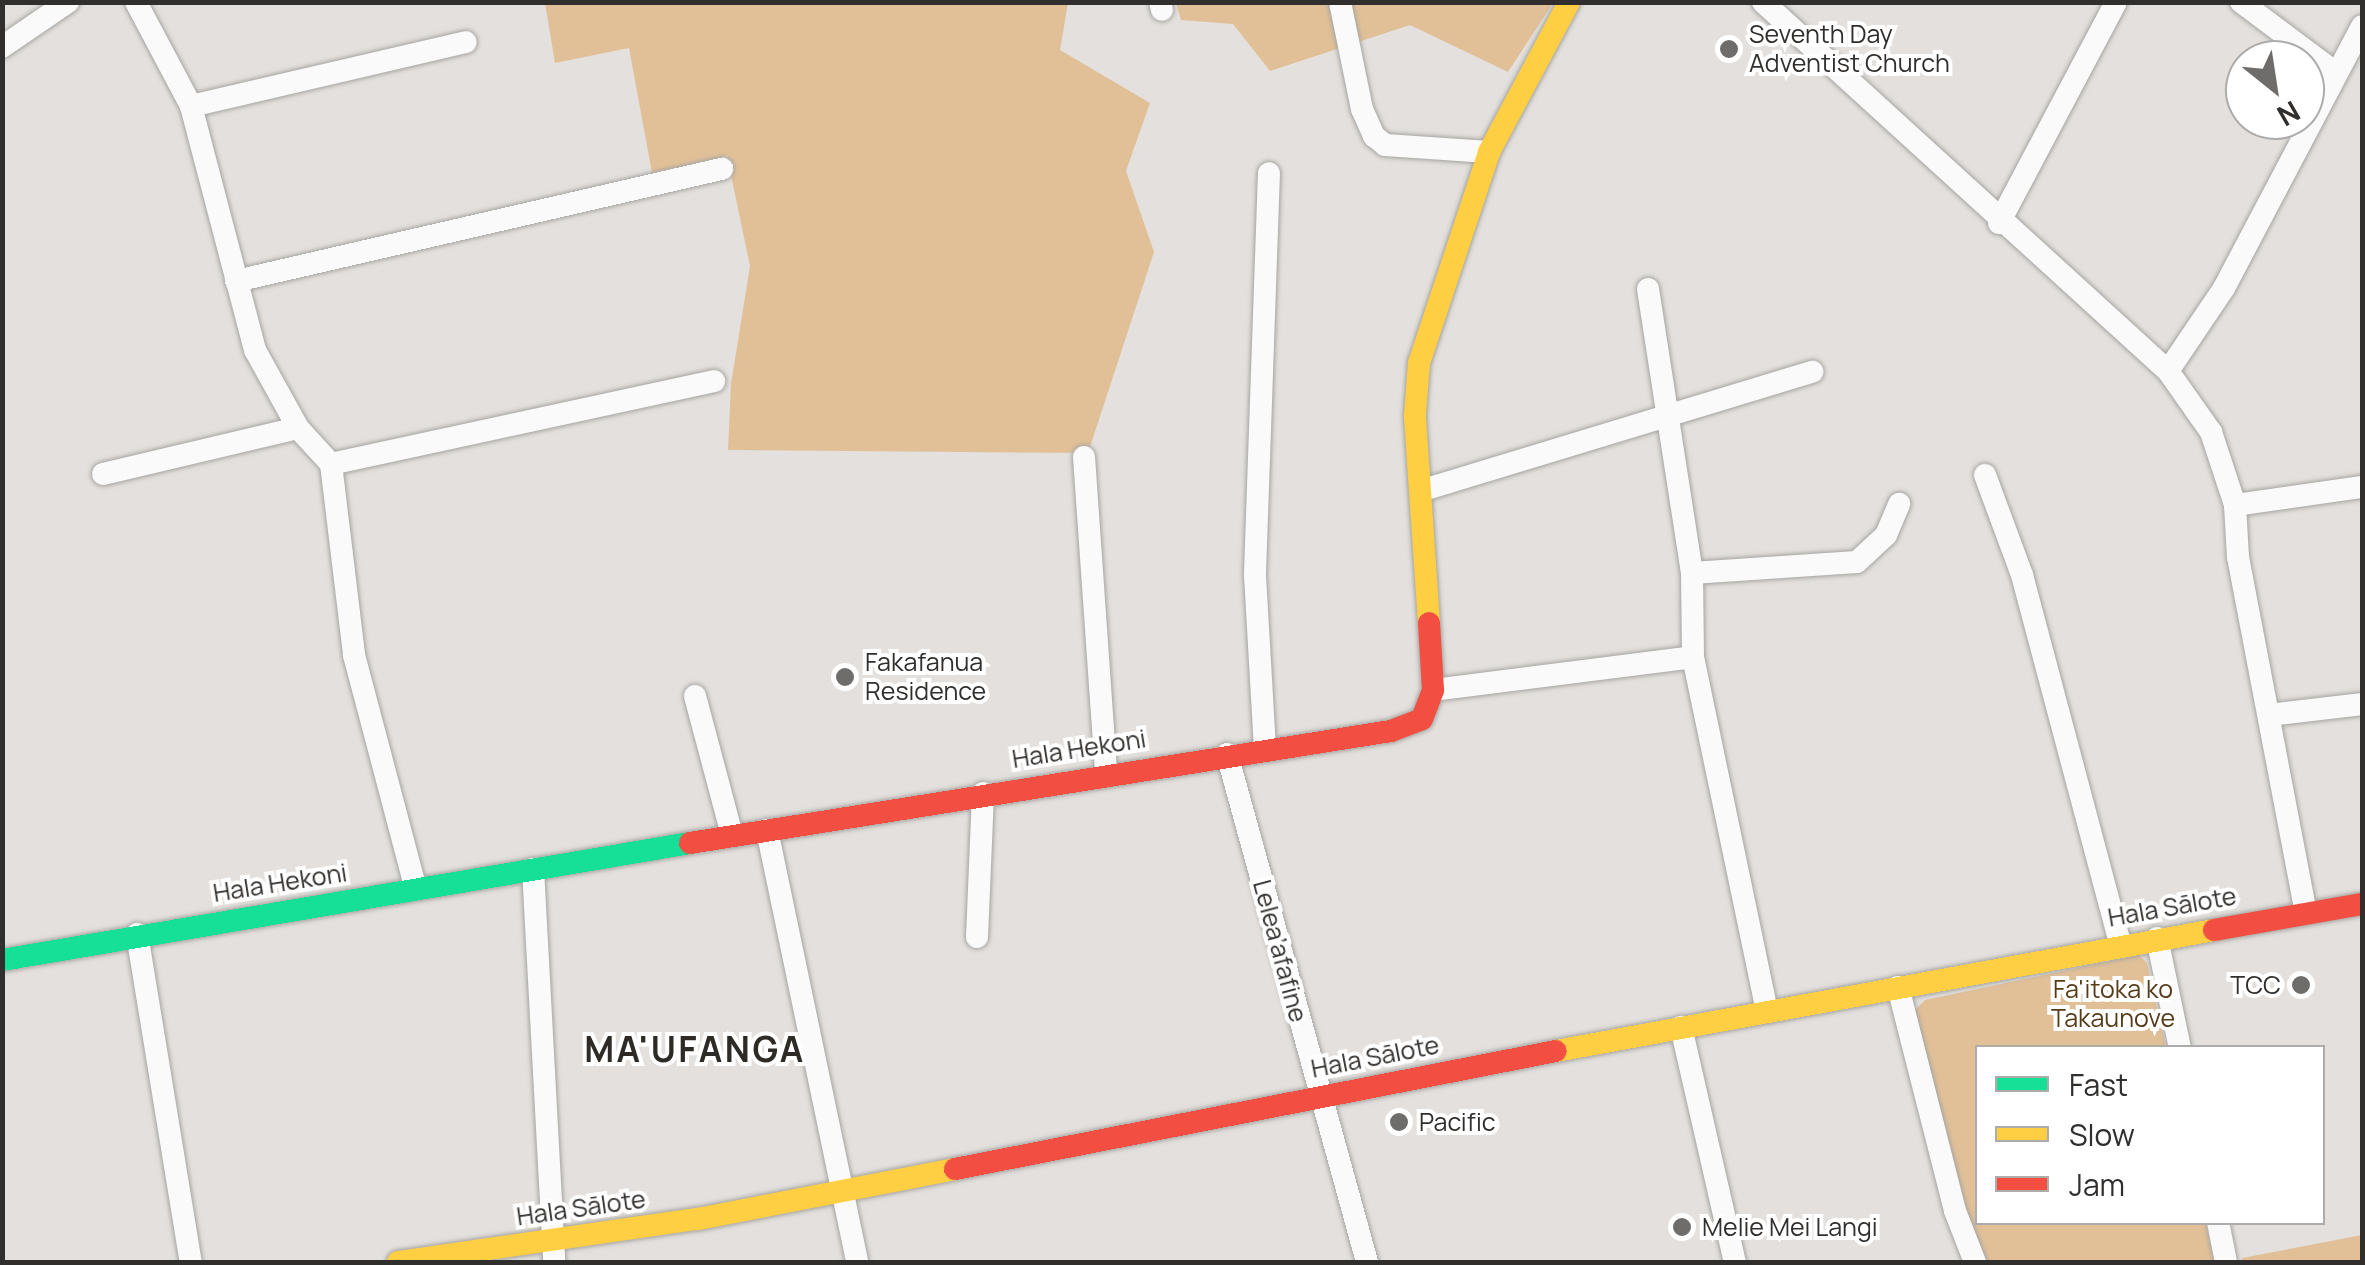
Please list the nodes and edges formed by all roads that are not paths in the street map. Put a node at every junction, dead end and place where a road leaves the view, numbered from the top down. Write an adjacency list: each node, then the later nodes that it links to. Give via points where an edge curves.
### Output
1 (68, 2): 10 (street)
2 (136, 2): 12 (street)
3 (1340, 2): 13 (street, via 1374,136 1385,145)
4 (1569, 2): 13 (street)
5 (1763, 2): 16 (street)
6 (2116, 2): 16 (street)
7 (2240, 2): 11 (street)
8 (2362, 26): 11 (street)
9 (466, 42): 12 (street)
10 (2, 47)
11 (2336, 73): 19 (street, via 2224,288)
12 (191, 106): 17 (street)
13 (1489, 152): 29 (street, via 1420,364 1415,414)
14 (722, 169): 17 (street)
15 (1269, 174): 38 (street, via 1255,572)
16 (1999, 223): 19 (street)
17 (236, 280): 23 (street, via 254,350)
18 (1648, 290): 22 (street)
19 (2168, 371): 31 (street, via 2212,432)
20 (1812, 372): 22 (street)
21 (714, 381): 25 (street)
22 (1670, 418): 29 (street); 32 (street)
23 (298, 428): 25 (street); 26 (street)
24 (1084, 457): 40 (street)
25 (331, 464): 45 (street, via 354,655)
26 (103, 474)
27 (1985, 476): 51 (street, via 2022,575)
28 (2362, 487): 31 (street)
29 (1422, 490): 34 (street)
30 (1899, 504): 32 (street, via 1886,535 1857,562)
31 (2234, 505): 37 (street)
32 (1692, 572): 33 (street)
33 (1693, 656): 34 (street); 54 (street)
34 (1434, 690): 38 (street, Hala Hekoni, via 1422,719 1406,728)
35 (695, 696): 43 (street)
36 (2362, 704): 37 (street)
37 (2269, 715): 47 (street)
38 (1265, 749): 39 (street, Hala Hekoni)
39 (1226, 754): 40 (street, Hala Hekoni); 57 (street, Lelea’afafine)
40 (1106, 772): 41 (street, Hala Hekoni)
41 (982, 793): 42 (street, Hala Hekoni); 49 (street)
42 (767, 830): 43 (street, Hala Hekoni); 58 (street)
43 (732, 835): 44 (street, Hala Hekoni)
44 (533, 869): 45 (street, Hala Hekoni); 60 (street)
45 (416, 889): 48 (street, Hala Hekoni)
46 (2362, 904): 47 (street, Hala Sālote)
47 (2306, 912): 50 (street, Hala Sālote)
48 (137, 934): 52 (street, Hala Hekoni); 61 (street)
49 (977, 937)
50 (2157, 938): 51 (street, Hala Sālote); 56 (street)
51 (2120, 944): 53 (street, Hala Sālote)
52 (2, 960)
53 (1898, 987): 54 (street, Hala Sālote); 66 (street, via 1946,1179)
54 (1767, 1010): 55 (street, Hala Sālote)
55 (1680, 1027): 57 (street, Hala Sālote); 65 (street)
56 (2179, 1045)
57 (1320, 1095): 58 (street, Hala Sālote); 64 (street, Lelea’afafine)
58 (842, 1190): 60 (street, Hala Sālote); 63 (street)
59 (2219, 1225): 67 (street)
60 (553, 1252): 62 (street, Hala Sālote)
61 (192, 1262)
62 (398, 1262)
63 (857, 1262)
64 (1367, 1262)
65 (1735, 1262)
66 (1975, 1262)
67 (2226, 1262)

